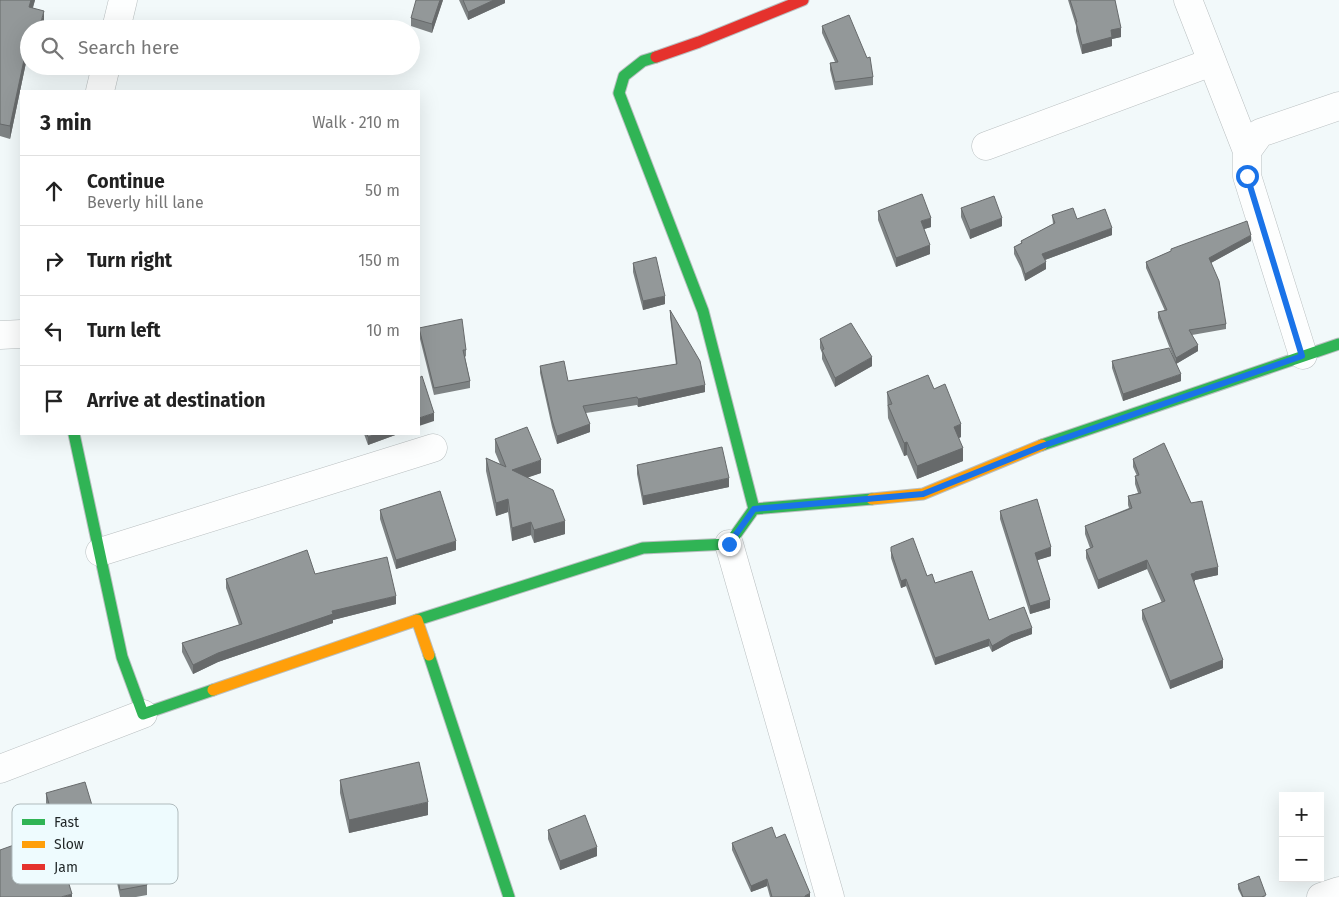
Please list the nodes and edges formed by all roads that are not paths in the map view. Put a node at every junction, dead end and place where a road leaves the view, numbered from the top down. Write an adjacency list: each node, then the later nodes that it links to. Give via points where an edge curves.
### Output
1 (123, 0): 4 (street)
2 (803, 0): 17 (street, via 643,61 624,76 619,93 704,311)
3 (1188, 0): 5 (street)
4 (118, 20)
5 (1212, 62): 9 (street); 10 (street)
6 (104, 75): 7 (street)
7 (100, 90)
8 (1339, 106): 10 (street, via 1260,133)
9 (986, 146)
10 (1247, 151): 14 (street, via 1247,176)
11 (20, 334): 12 (street)
12 (0, 335)
13 (1339, 344): 14 (street)
14 (1302, 356): 17 (street, via 1042,446 923,494)
15 (74, 435): 19 (street)
16 (433, 448): 19 (street)
17 (754, 509): 18 (street)
18 (729, 544): 20 (street, via 643,548); 25 (street)
19 (100, 552): 21 (street, via 122,657)
20 (417, 620): 21 (street); 24 (street)
21 (143, 714): 22 (street)
22 (0, 769)
23 (1339, 891): 26 (street)
24 (509, 897)
25 (830, 897)
26 (1320, 897)

